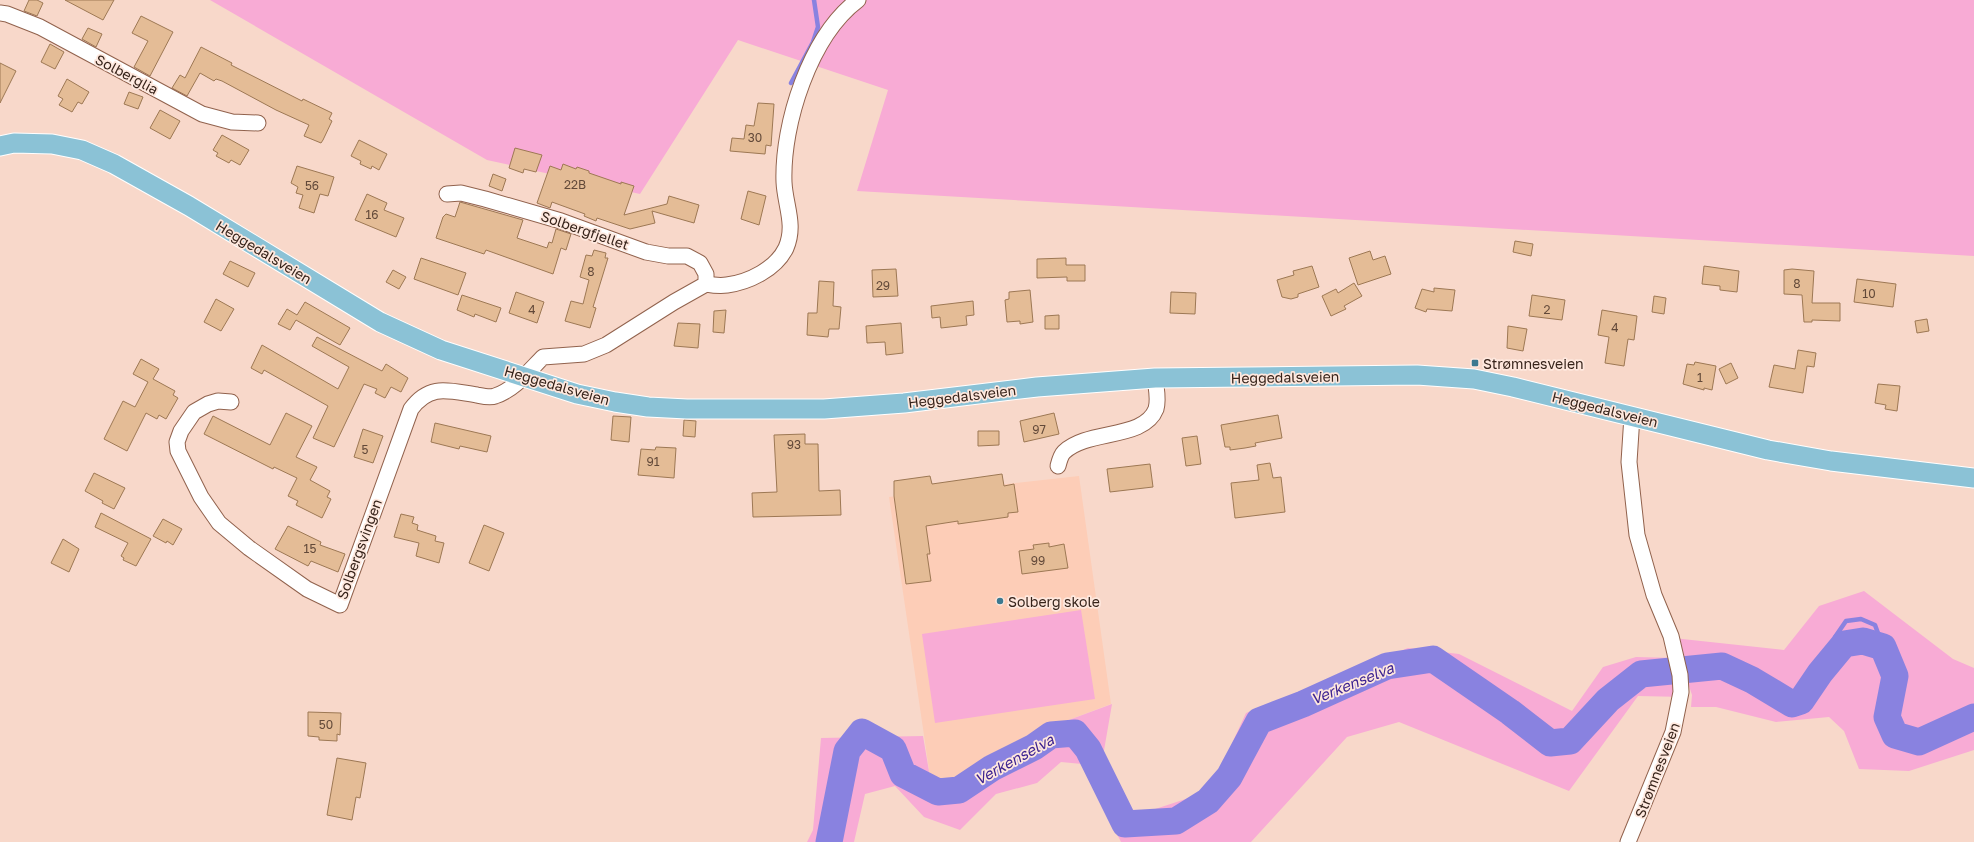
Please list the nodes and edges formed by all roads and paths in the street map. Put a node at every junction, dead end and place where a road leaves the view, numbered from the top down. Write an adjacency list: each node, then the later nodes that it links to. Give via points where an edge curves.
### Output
1 (858, 0): 6 (street, via 834,23 817,51 795,101 786,140 784,183 791,230 786,248 779,259 766,270 748,279 727,285)
2 (0, 13): 3 (street, Solberglia, via 40,27 202,114 232,122)
3 (258, 122)
4 (0, 146): 7 (main road, Heggedalsveien, via 14,143 52,144 82,150 114,164 189,206 380,322 442,350)
5 (447, 194): 6 (street, Solbergfjellet, via 461,193 500,203 561,221 646,252 687,256 700,263 706,274)
6 (706, 284): 7 (street, via 606,345 584,354 542,357)
7 (523, 377): 8 (main road, Heggedalsveien, via 578,394 648,407 816,409 865,407 1037,387); 9 (street, Solbergsvingen, via 494,397 446,390 432,391 419,398 411,409 340,604 307,589 249,548 219,523 201,497 178,451 177,442 194,412 218,400)
8 (1155, 378): 10 (main road, Heggedalsveien, via 1451,376 1513,387); 11 (street, via 1158,400 1150,420 1138,428 1102,435 1078,444 1064,453)
9 (231, 402)
10 (1632, 416): 12 (main road, Heggedalsveien, via 1768,450 1831,461); 13 (street, Strømnesveien, via 1629,462 1637,535 1654,595 1671,636 1681,692 1674,732)
11 (1058, 466)
12 (1974, 478)
13 (1628, 842)

